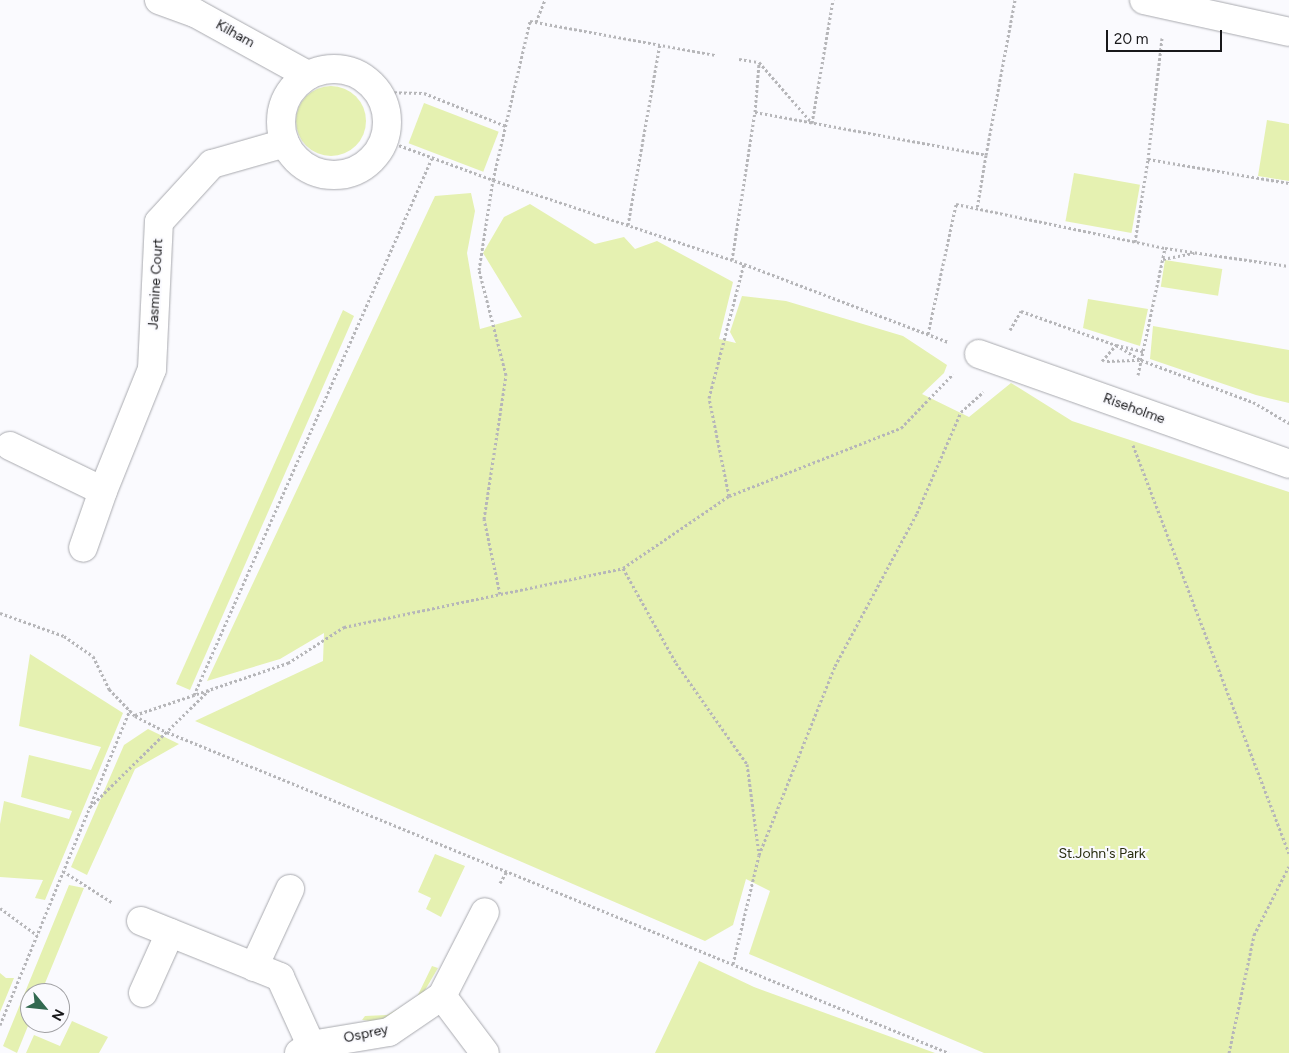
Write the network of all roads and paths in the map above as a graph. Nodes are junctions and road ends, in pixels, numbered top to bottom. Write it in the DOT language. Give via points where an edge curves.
graph roads {
  1 [pos="159,0"];
  2 [pos="545,0"];
  3 [pos="833,0"];
  4 [pos="1015,0"];
  5 [pos="1155,2"];
  6 [pos="536,22"];
  7 [pos="1289,32"];
  8 [pos="660,44"];
  9 [pos="716,55"];
  10 [pos="738,59"];
  11 [pos="759,62"];
  12 [pos="308,75"];
  13 [pos="379,92"];
  14 [pos="755,112"];
  15 [pos="812,123"];
  16 [pos="506,126"];
  17 [pos="384,140"];
  18 [pos="286,144"];
  19 [pos="986,155"];
  20 [pos="432,158"];
  21 [pos="1148,158"];
  22 [pos="493,180"];
  23 [pos="1289,184"];
  24 [pos="977,209"];
  25 [pos="628,226"];
  26 [pos="1135,242"];
  27 [pos="1165,248"];
  28 [pos="1197,253"];
  29 [pos="732,260"];
  30 [pos="1163,260"];
  31 [pos="744,264"];
  32 [pos="1289,266"];
  33 [pos="928,334"];
  34 [pos="1116,344"];
  35 [pos="1143,351"];
  36 [pos="995,359"];
  37 [pos="1141,360"];
  38 [pos="1092,362"];
  39 [pos="1102,362"];
  40 [pos="1124,405"];
  41 [pos="1289,423"];
  42 [pos="10,446"];
  43 [pos="1289,464"];
  44 [pos="103,491"];
  45 [pos="728,496"];
  46 [pos="83,548"];
  47 [pos="623,568"];
  48 [pos="500,594"];
  49 [pos="0,612"];
  50 [pos="210,689"];
  51 [pos="194,695"];
  52 [pos="130,710"];
  53 [pos="134,716"];
  54 [pos="166,732"];
  55 [pos="88,809"];
  56 [pos="1289,853"];
  57 [pos="759,855"];
  58 [pos="1289,866"];
  59 [pos="63,871"];
  60 [pos="290,889"];
  61 [pos="0,908"];
  62 [pos="485,912"];
  63 [pos="141,921"];
  64 [pos="170,933"];
  65 [pos="37,935"];
  66 [pos="733,964"];
  67 [pos="254,967"];
  68 [pos="143,993"];
  69 [pos="442,996"];
  70 [pos="0,1024"];
  71 [pos="305,1049"];
  72 [pos="485,1053"];
  73 [pos="950,1053"];
  74 [pos="1229,1053"];
  1 -- 12 [label="street, Kilham" via="195,13"];
  2 -- 6 [label="path"];
  3 -- 15 [label="path"];
  4 -- 19 [label="path"];
  5 -- 7 [label="street"];
  5 -- 21 [label="path"];
  6 -- 8 [label="path"];
  6 -- 16 [label="path" via="530,20"];
  8 -- 9 [label="path"];
  8 -- 25 [label="path"];
  10 -- 11 [label="path"];
  11 -- 14 [label="path"];
  11 -- 15 [label="path"];
  12 -- 13 [label="street" via="339,68 362,76"];
  12 -- 18 [label="street" via="296,84 284,105 281,128"];
  13 -- 16 [label="path" via="424,93"];
  13 -- 17 [label="street" via="386,107 388,124"];
  14 -- 15 [label="path"];
  14 -- 29 [label="path"];
  15 -- 19 [label="path"];
  16 -- 22 [label="path"];
  17 -- 18 [label="street" via="376,156 362,168 345,174 327,175 296,159"];
  17 -- 20 [label="path"];
  18 -- 44 [label="street, Jasmine Court" via="212,164 159,222 152,369"];
  19 -- 24 [label="path"];
  20 -- 22 [label="path"];
  20 -- 51 [label="path"];
  21 -- 23 [label="path"];
  21 -- 26 [label="path"];
  22 -- 25 [label="path"];
  22 -- 48 [label="path" via="479,270 506,376 484,519"];
  24 -- 26 [label="path"];
  24 -- 33 [label="path" via="956,204"];
  25 -- 29 [label="path"];
  26 -- 27 [label="path"];
  27 -- 28 [label="path"];
  27 -- 30 [label="path"];
  28 -- 30 [label="path"];
  28 -- 32 [label="path"];
  29 -- 31 [label="path"];
  30 -- 35 [label="path"];
  31 -- 33 [label="path"];
  31 -- 45 [label="path" via="708,398"];
  33 -- 36 [label="path"];
  34 -- 35 [label="path"];
  34 -- 36 [label="path" via="1021,310"];
  34 -- 37 [label="path"];
  34 -- 39 [label="path"];
  35 -- 37 [label="path"];
  36 -- 40 [label="street, Riseholme"];
  36 -- 45 [label="path" via="949,377 901,428"];
  36 -- 57 [label="path" via="961,412 917,513 835,666"];
  37 -- 39 [label="path"];
  37 -- 40 [label="path"];
  37 -- 41 [label="path" via="1253,402"];
  38 -- 39 [label="path"];
  40 -- 43 [label="street, Riseholme"];
  40 -- 56 [label="path"];
  42 -- 44 [label="street"];
  44 -- 46 [label="street, Jasmine Court"];
  45 -- 47 [label="path"];
  47 -- 48 [label="path"];
  47 -- 57 [label="path" via="676,662 747,764"];
  48 -- 50 [label="path" via="344,627 288,663"];
  49 -- 52 [label="path" via="64,636 93,656 109,688"];
  50 -- 51 [label="path"];
  50 -- 54 [label="path"];
  51 -- 53 [label="path"];
  52 -- 53 [label="path"];
  52 -- 55 [label="path"];
  53 -- 54 [label="path"];
  54 -- 55 [label="path"];
  54 -- 66 [label="path"];
  55 -- 59 [label="path"];
  57 -- 66 [label="path"];
  58 -- 74 [label="path" via="1254,935"];
  59 -- 63 [label="path"];
  59 -- 65 [label="path"];
  60 -- 67 [label="street"];
  61 -- 65 [label="path"];
  62 -- 69 [label="street, Osprey"];
  63 -- 64 [label="street, Osprey"];
  64 -- 67 [label="street, Osprey"];
  64 -- 68 [label="street"];
  65 -- 70 [label="path"];
  66 -- 73 [label="path"];
  67 -- 71 [label="street, Osprey" via="280,977"];
  69 -- 71 [label="street, Osprey" via="390,1032"];
  69 -- 72 [label="street"];
}
